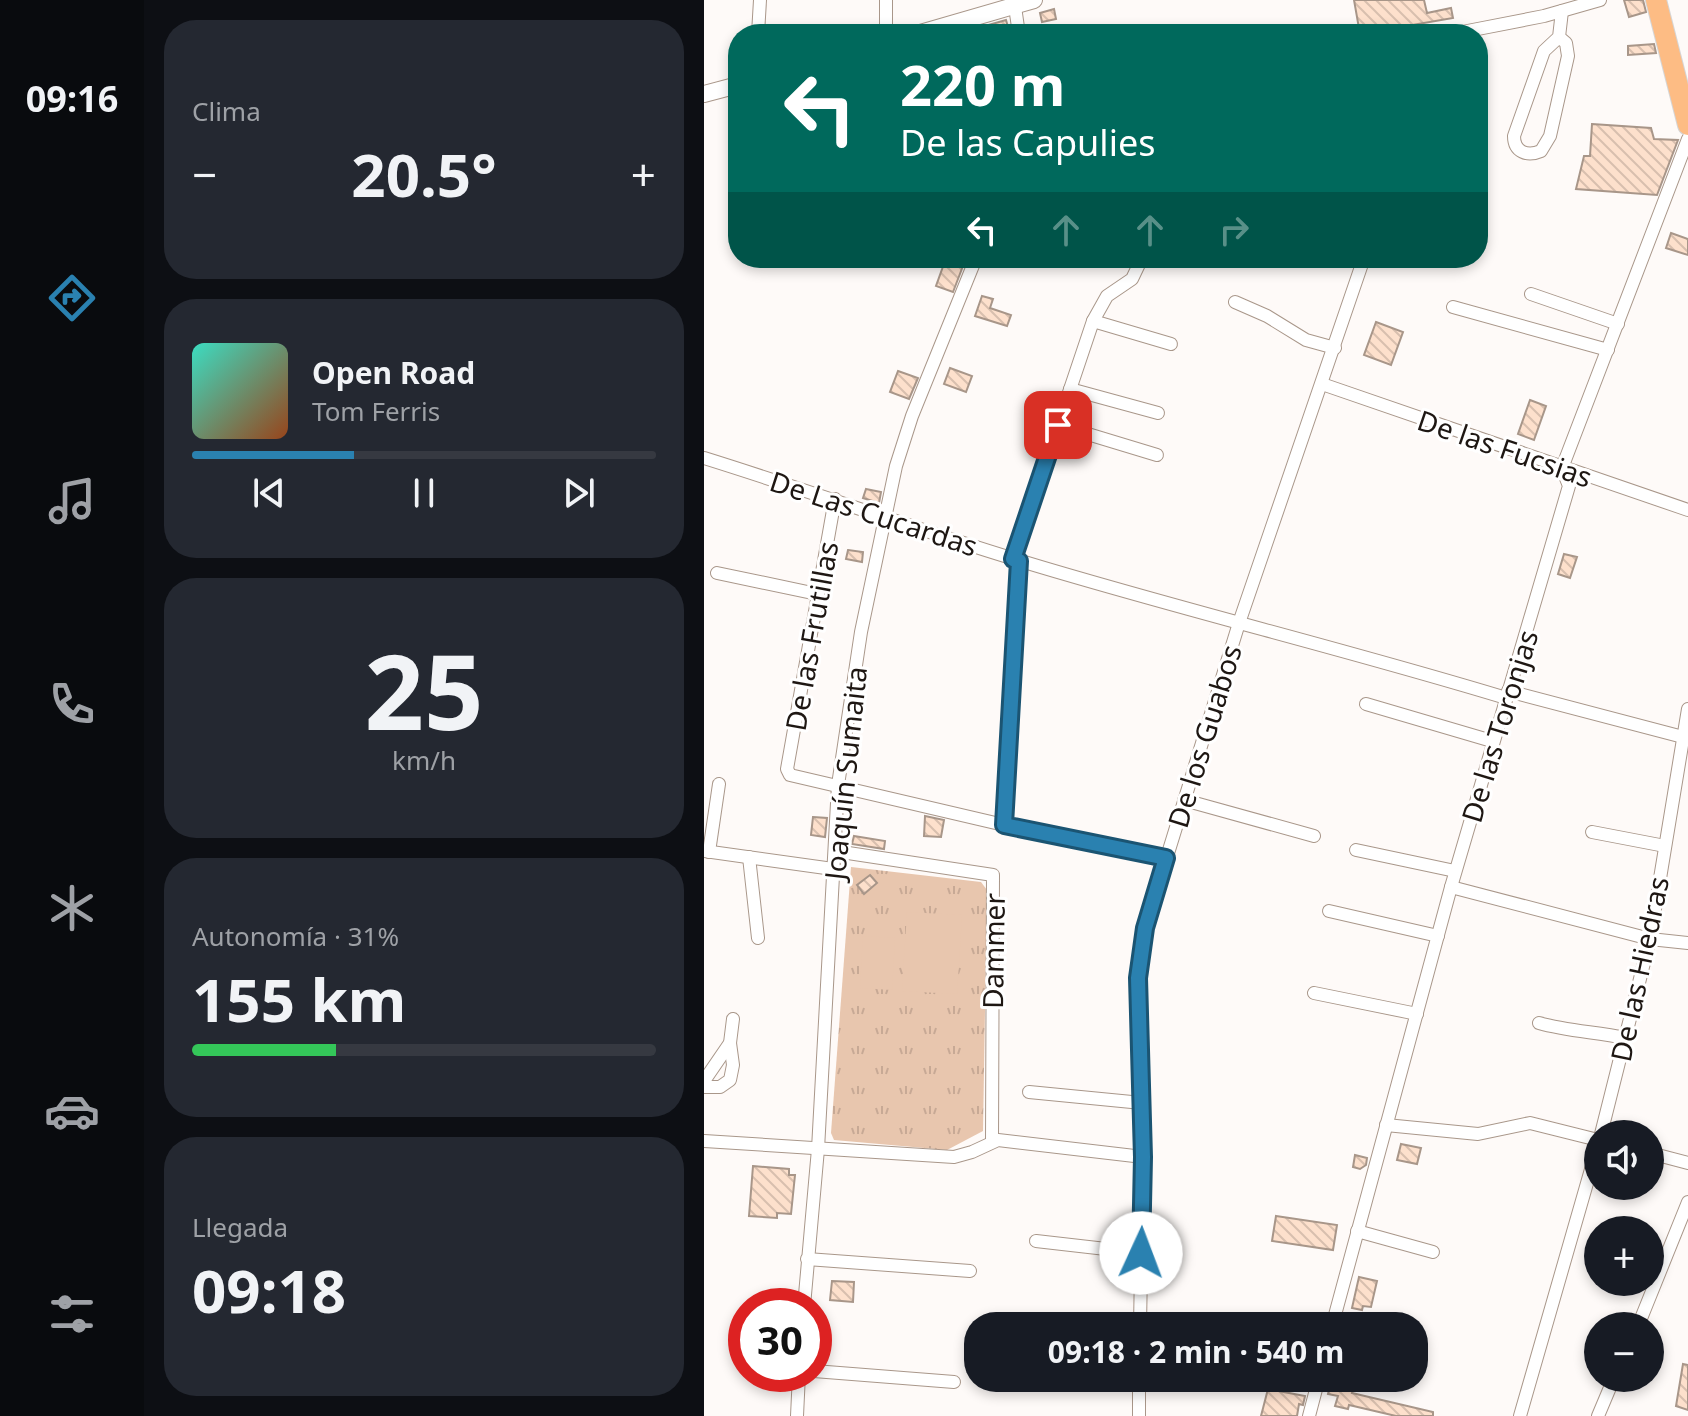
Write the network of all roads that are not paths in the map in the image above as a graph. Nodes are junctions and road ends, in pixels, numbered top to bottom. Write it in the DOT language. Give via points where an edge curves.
graph roads {
  1 [pos="760,0"];
  2 [pos="886,0"];
  3 [pos="1034,0"];
  4 [pos="1600,0"];
  5 [pos="1656,0"];
  6 [pos="1014,3"];
  7 [pos="1562,11"];
  8 [pos="759,24"];
  9 [pos="886,24"];
  10 [pos="948,24"];
  11 [pos="1017,24"];
  12 [pos="1488,26"];
  13 [pos="1559,37"];
  14 [pos="1678,37"];
  15 [pos="728,88"];
  16 [pos="704,94"];
  17 [pos="1688,125"];
  18 [pos="1688,139"];
  19 [pos="972,268"];
  20 [pos="1137,268"];
  21 [pos="1361,268"];
  22 [pos="1531,294"];
  23 [pos="1235,302"];
  24 [pos="1453,307"];
  25 [pos="1093,321"];
  26 [pos="1618,324"];
  27 [pos="1171,344"];
  28 [pos="1335,348"];
  29 [pos="1608,350"];
  30 [pos="1322,384"];
  31 [pos="1070,389"];
  32 [pos="1158,413"];
  33 [pos="1058,425"];
  34 [pos="1157,455"];
  35 [pos="704,458"];
  36 [pos="1562,468"];
  37 [pos="835,499"];
  38 [pos="1688,510"];
  39 [pos="884,515"];
  40 [pos="1016,560"];
  41 [pos="717,573"];
  42 [pos="817,594"];
  43 [pos="1239,623"];
  44 [pos="1507,694"];
  45 [pos="1366,704"];
  46 [pos="1688,709"];
  47 [pos="1683,737"];
  48 [pos="1492,741"];
  49 [pos="719,784"];
  50 [pos="838,785"];
  51 [pos="1184,800"];
  52 [pos="1004,825"];
  53 [pos="1592,832"];
  54 [pos="1314,836"];
  55 [pos="1665,846"];
  56 [pos="1356,850"];
  57 [pos="835,851"];
  58 [pos="706,852"];
  59 [pos="749,857"];
  60 [pos="1166,858"];
  61 [pos="833,869"];
  62 [pos="1455,871"];
  63 [pos="1451,887"];
  64 [pos="1329,911"];
  65 [pos="1438,936"];
  66 [pos="758,938"];
  67 [pos="1650,939"];
  68 [pos="1688,943"];
  69 [pos="1314,993"];
  70 [pos="1417,1014"];
  71 [pos="733,1019"];
  72 [pos="1539,1023"];
  73 [pos="1625,1038"];
  74 [pos="730,1043"];
  75 [pos="704,1084"];
  76 [pos="1029,1092"];
  77 [pos="1142,1103"];
  78 [pos="1604,1120"];
  79 [pos="1386,1125"];
  80 [pos="1584,1138"];
  81 [pos="704,1141"];
  82 [pos="992,1141"];
  83 [pos="818,1149"];
  84 [pos="1143,1157"];
  85 [pos="1664,1157"];
  86 [pos="1688,1163"];
  87 [pos="1584,1191"];
  88 [pos="1688,1202"];
  89 [pos="1357,1231"];
  90 [pos="1036,1241"];
  91 [pos="1433,1252"];
  92 [pos="1141,1253"];
  93 [pos="807,1259"];
  94 [pos="970,1271"];
  95 [pos="805,1288"];
  96 [pos="1140,1312"];
  97 [pos="1336,1312"];
  98 [pos="1644,1312"];
  99 [pos="832,1372"];
  100 [pos="954,1382"];
  101 [pos="798,1392"];
  102 [pos="1139,1392"];
  103 [pos="1315,1392"];
  104 [pos="1608,1392"];
  105 [pos="797,1416"];
  106 [pos="1139,1416"];
  107 [pos="1309,1416"];
  108 [pos="1520,1416"];
  109 [pos="1598,1416"];
  1 -- 8 [label="street"];
  2 -- 9 [label="street"];
  3 -- 6 [label="street"];
  4 -- 7 [label="street"];
  5 -- 14 [label="main road"];
  6 -- 10 [label="street"];
  6 -- 11 [label="street"];
  7 -- 12 [label="street"];
  7 -- 13 [label="street"];
  13 -- 13 [label="street" via="1544,51 1514,136 1522,152 1541,151 1550,136 1568,56"];
  14 -- 17 [label="main road"];
  15 -- 16 [label="street"];
  18 -- 26 [label="street, De las Toronjas"];
  19 -- 39 [label="street, Joaquín Sumaita" via="912,416"];
  20 -- 25 [label="street" via="1132,279 1107,296"];
  21 -- 28 [label="street, De los Guabos"];
  22 -- 26 [label="street"];
  23 -- 28 [label="street" via="1306,340"];
  24 -- 29 [label="street"];
  25 -- 27 [label="street"];
  25 -- 31 [label="street"];
  26 -- 29 [label="street, De las Toronjas"];
  28 -- 30 [label="street, De los Guabos"];
  29 -- 36 [label="street, De las Toronjas"];
  30 -- 36 [label="street, De las Fucsias"];
  30 -- 43 [label="street, De los Guabos"];
  31 -- 32 [label="street"];
  31 -- 33 [label="street"];
  33 -- 34 [label="street"];
  33 -- 40 [label="street"];
  35 -- 37 [label="street, De Las Cucardas"];
  36 -- 38 [label="street, De las Fucsias"];
  36 -- 44 [label="street, De las Toronjas" via="1569,486"];
  37 -- 39 [label="street, De Las Cucardas"];
  37 -- 42 [label="street, De las Frutillas"];
  39 -- 40 [label="street, De Las Cucardas"];
  39 -- 50 [label="street, Joaquín Sumaita"];
  40 -- 43 [label="street, De Las Cucardas"];
  40 -- 52 [label="street"];
  41 -- 42 [label="street"];
  42 -- 50 [label="street, De las Frutillas" via="787,772"];
  43 -- 44 [label="street, De Las Cucardas"];
  43 -- 51 [label="street, De los Guabos"];
  44 -- 47 [label="street, De Las Cucardas"];
  44 -- 48 [label="street, De las Toronjas"];
  45 -- 48 [label="street"];
  46 -- 47 [label="street, De las Hiedras"];
  47 -- 55 [label="street, De las Hiedras"];
  48 -- 62 [label="street, De las Toronjas"];
  49 -- 58 [label="street"];
  50 -- 52 [label="street"];
  50 -- 57 [label="street, Joaquín Sumaita"];
  51 -- 54 [label="street"];
  51 -- 60 [label="street, De los Guabos"];
  52 -- 60 [label="street"];
  53 -- 55 [label="street"];
  55 -- 67 [label="street, De las Hiedras"];
  56 -- 62 [label="street"];
  57 -- 61 [label="street, Joaquín Sumaita"];
  57 -- 82 [label="street, Dammer" via="992,873"];
  58 -- 59 [label="street"];
  59 -- 61 [label="street"];
  59 -- 66 [label="street"];
  60 -- 77 [label="street, De los Guabos" via="1145,928 1138,978"];
  61 -- 83 [label="street, Joaquín Sumaita"];
  62 -- 63 [label="street, De las Toronjas"];
  63 -- 65 [label="street, De las Toronjas"];
  63 -- 67 [label="street"];
  64 -- 65 [label="street"];
  65 -- 70 [label="street, De las Toronjas"];
  67 -- 68 [label="street"];
  67 -- 73 [label="street, De las Hiedras"];
  69 -- 70 [label="street"];
  70 -- 79 [label="street, De las Toronjas"];
  71 -- 74 [label="street"];
  72 -- 73 [label="street"];
  73 -- 78 [label="street, De las Hiedras"];
  74 -- 75 [label="street"];
  74 -- 75 [label="street" via="730,1080 725,1086"];
  76 -- 77 [label="street"];
  77 -- 84 [label="street, De los Guabos"];
  79 -- 80 [label="street" via="1478,1134 1530,1123"];
  79 -- 89 [label="street, De las Toronjas"];
  81 -- 83 [label="street"];
  82 -- 83 [label="street" via="954,1157"];
  82 -- 84 [label="street"];
  83 -- 93 [label="street, Joaquín Sumaita"];
  84 -- 92 [label="street, De los Guabos"];
  85 -- 86 [label="street"];
  87 -- 108 [label="street"];
  88 -- 98 [label="street"];
  89 -- 91 [label="street"];
  89 -- 97 [label="street, De las Toronjas"];
  90 -- 92 [label="street"];
  92 -- 96 [label="street, De los Guabos"];
  93 -- 94 [label="street"];
  93 -- 95 [label="street, Joaquín Sumaita"];
  99 -- 100 [label="street"];
  101 -- 105 [label="street"];
  102 -- 106 [label="street"];
  103 -- 107 [label="street"];
  104 -- 109 [label="street"];
}
